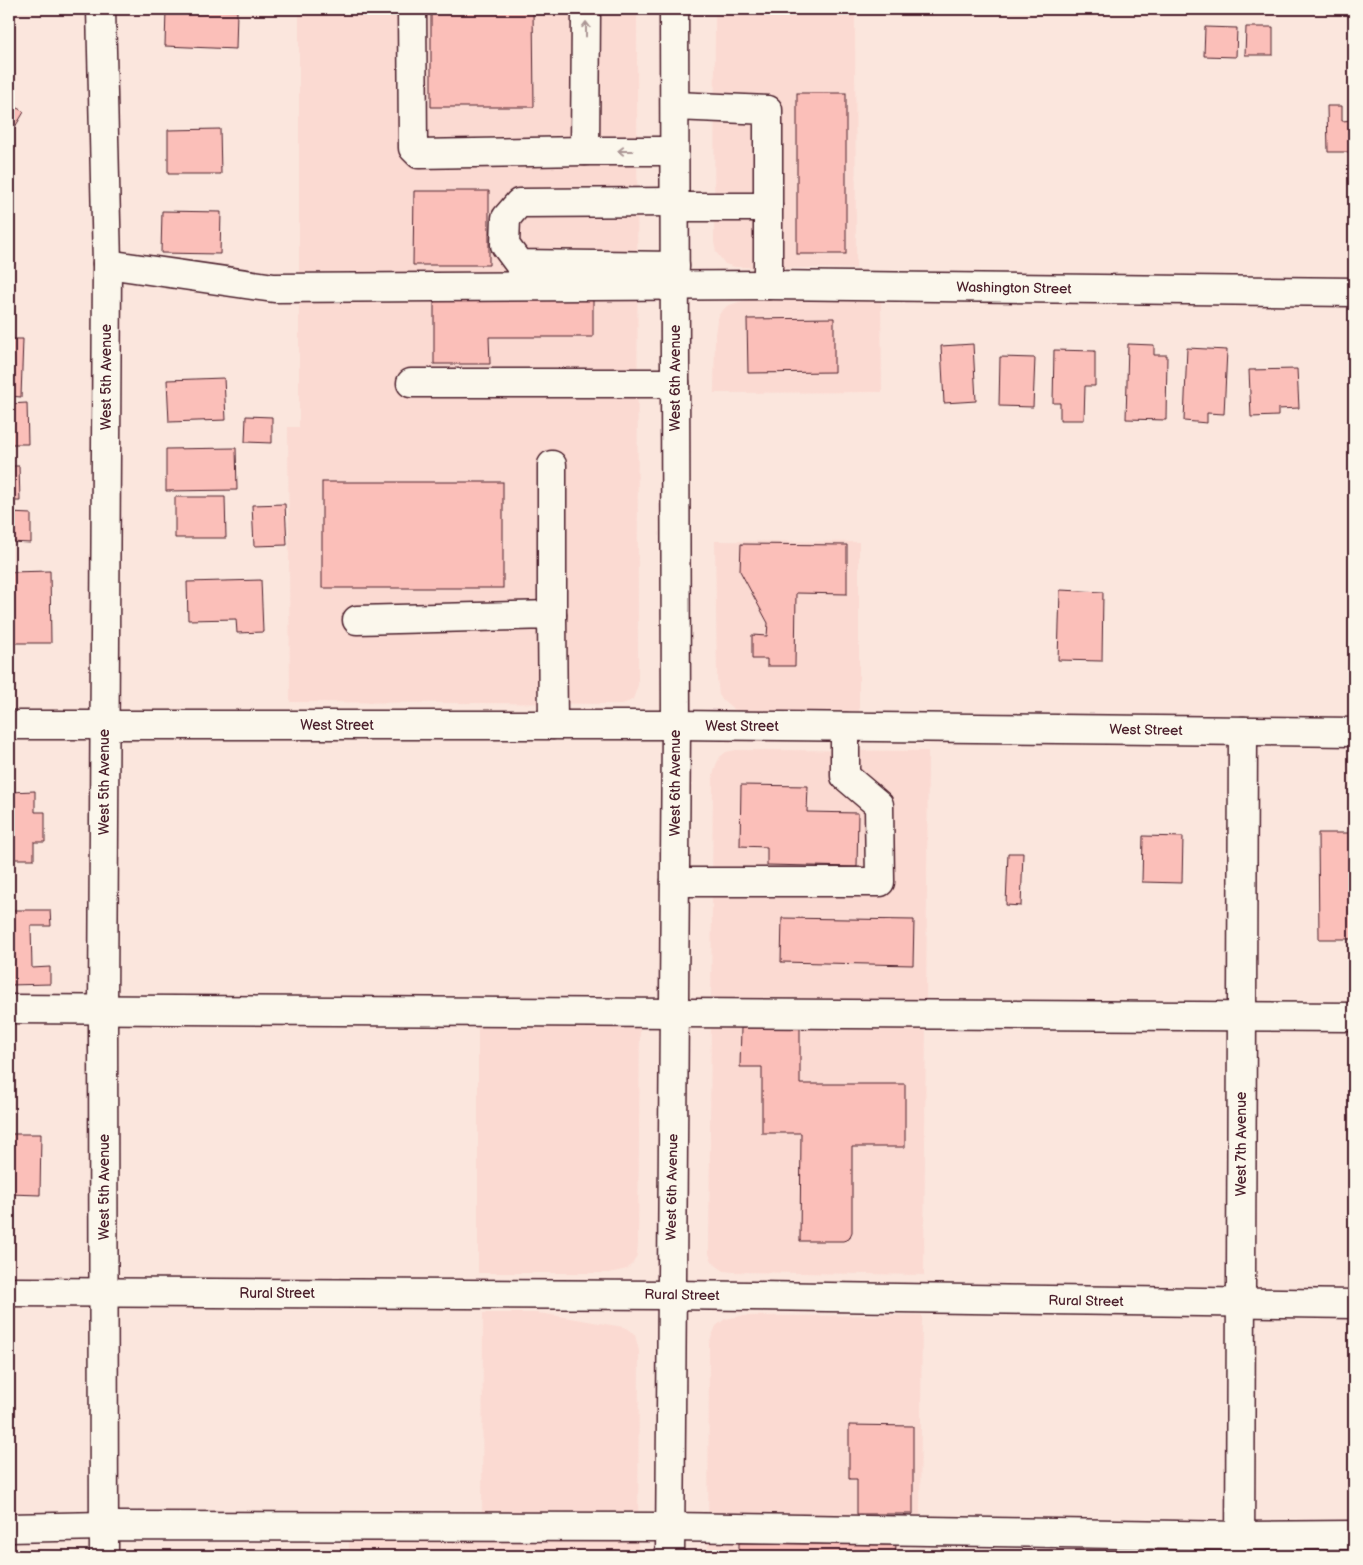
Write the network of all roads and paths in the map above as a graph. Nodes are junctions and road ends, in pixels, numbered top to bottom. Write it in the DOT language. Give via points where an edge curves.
graph roads {
  1 [pos="101,9"];
  2 [pos="412,9"];
  3 [pos="586,9"];
  4 [pos="674,9"];
  5 [pos="675,106"];
  6 [pos="585,151"];
  7 [pos="674,151"];
  8 [pos="674,204"];
  9 [pos="768,207"];
  10 [pos="107,264"];
  11 [pos="675,276"];
  12 [pos="768,285"];
  13 [pos="1354,292"];
  14 [pos="411,383"];
  15 [pos="675,383"];
  16 [pos="552,466"];
  17 [pos="552,614"];
  18 [pos="357,620"];
  19 [pos="9,725"];
  20 [pos="553,725"];
  21 [pos="676,725"];
  22 [pos="104,726"];
  23 [pos="845,727"];
  24 [pos="1243,732"];
  25 [pos="1354,732"];
  26 [pos="675,882"];
  27 [pos="9,1009"];
  28 [pos="102,1010"];
  29 [pos="674,1014"];
  30 [pos="1242,1017"];
  31 [pos="1354,1017"];
  32 [pos="9,1292"];
  33 [pos="104,1293"];
  34 [pos="671,1295"];
  35 [pos="1240,1303"];
  36 [pos="1354,1304"];
  37 [pos="104,1526"];
  38 [pos="670,1527"];
  39 [pos="9,1528"];
  40 [pos="1354,1535"];
  41 [pos="1240,1546"];
  42 [pos="104,1556"];
  43 [pos="670,1556"];
  1 -- 10 [label="street, West 5th Avenue"];
  2 -- 6 [label="street" via="413,148 419,154"];
  6 -- 3 [label="street, one-way"];
  4 -- 5 [label="street, West 6th Avenue"];
  5 -- 7 [label="street, West 6th Avenue"];
  5 -- 9 [label="street" via="768,110"];
  7 -- 6 [label="street, one-way"];
  7 -- 8 [label="street, West 6th Avenue"];
  8 -- 9 [label="street"];
  8 -- 11 [label="street, West 6th Avenue"];
  8 -- 11 [label="street" via="519,203 506,218 505,245 519,264"];
  9 -- 12 [label="street"];
  10 -- 11 [label="street" via="274,288"];
  10 -- 22 [label="street, West 5th Avenue"];
  11 -- 12 [label="street, Washington Street"];
  11 -- 15 [label="street, West 6th Avenue"];
  12 -- 13 [label="street, Washington Street"];
  14 -- 15 [label="street"];
  15 -- 21 [label="street, West 6th Avenue"];
  16 -- 17 [label="street"];
  17 -- 18 [label="street"];
  17 -- 20 [label="street"];
  19 -- 22 [label="street, West Street"];
  20 -- 21 [label="street, West Street"];
  20 -- 22 [label="street, West Street"];
  21 -- 23 [label="street, West Street"];
  21 -- 26 [label="street, West 6th Avenue"];
  22 -- 28 [label="street, West 5th Avenue"];
  23 -- 24 [label="street, West Street"];
  23 -- 26 [label="street" via="845,776 879,806 880,882"];
  24 -- 25 [label="street, West Street"];
  24 -- 30 [label="street, West 7th Avenue"];
  26 -- 29 [label="street, West 6th Avenue"];
  27 -- 28 [label="street"];
  28 -- 29 [label="street"];
  28 -- 33 [label="street, West 5th Avenue"];
  29 -- 30 [label="street"];
  29 -- 34 [label="street, West 6th Avenue"];
  30 -- 31 [label="street"];
  30 -- 35 [label="street, West 7th Avenue"];
  32 -- 33 [label="street, Rural Street"];
  33 -- 34 [label="street, Rural Street"];
  33 -- 37 [label="street, West 5th Avenue"];
  34 -- 35 [label="street, Rural Street"];
  34 -- 38 [label="street, West 6th Avenue"];
  35 -- 36 [label="street, Rural Street"];
  35 -- 41 [label="street, West 7th Avenue"];
  37 -- 38 [label="street"];
  37 -- 39 [label="street"];
  37 -- 42 [label="street, West 5th Avenue"];
  38 -- 41 [label="street"];
  38 -- 43 [label="street, West 6th Avenue"];
  40 -- 41 [label="street"];
}
